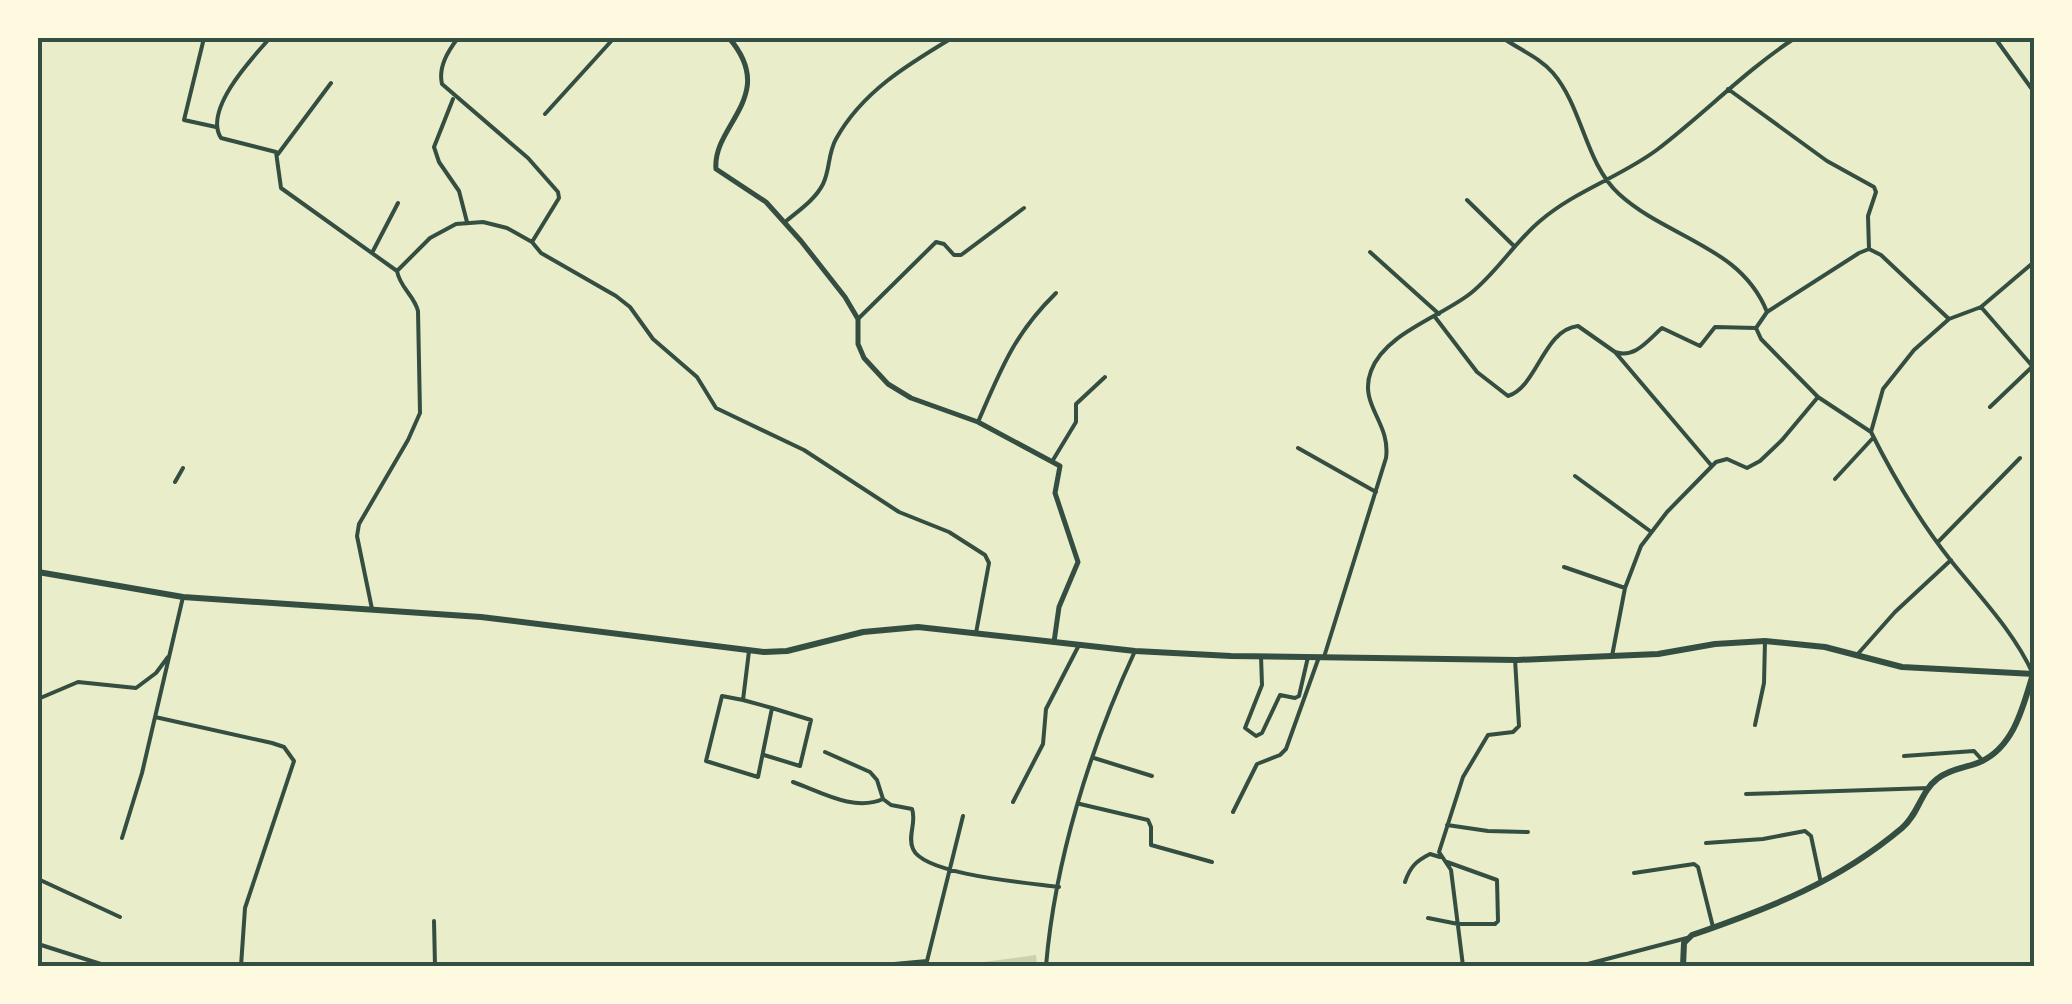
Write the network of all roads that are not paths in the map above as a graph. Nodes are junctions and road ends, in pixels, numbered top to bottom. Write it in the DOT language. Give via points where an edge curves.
graph roads {
  1 [pos="204,38"];
  2 [pos="270,38"];
  3 [pos="458,38"];
  4 [pos="614,38"];
  5 [pos="729,38"];
  6 [pos="952,38"];
  7 [pos="1503,38"];
  8 [pos="1795,38"];
  9 [pos="1996,38"];
  10 [pos="331,83"];
  11 [pos="1727,88"];
  12 [pos="2034,92"];
  13 [pos="454,97"];
  14 [pos="546,114"];
  15 [pos="216,127"];
  16 [pos="278,154"];
  17 [pos="1605,178"];
  18 [pos="1467,200"];
  19 [pos="398,203"];
  20 [pos="1024,208"];
  21 [pos="467,222"];
  22 [pos="785,222"];
  23 [pos="532,242"];
  24 [pos="1514,246"];
  25 [pos="1869,249"];
  26 [pos="373,251"];
  27 [pos="1370,252"];
  28 [pos="2034,262"];
  29 [pos="397,270"];
  30 [pos="1056,293"];
  31 [pos="1981,307"];
  32 [pos="1767,312"];
  33 [pos="1437,316"];
  34 [pos="1949,318"];
  35 [pos="858,319"];
  36 [pos="1756,328"];
  37 [pos="1615,352"];
  38 [pos="2034,367"];
  39 [pos="1105,376"];
  40 [pos="1818,397"];
  41 [pos="1990,407"];
  42 [pos="978,422"];
  43 [pos="1872,434"];
  44 [pos="1298,448"];
  45 [pos="2020,458"];
  46 [pos="1053,460"];
  47 [pos="1711,465"];
  48 [pos="183,468"];
  49 [pos="1575,476"];
  50 [pos="1834,480"];
  51 [pos="175,482"];
  52 [pos="1376,492"];
  53 [pos="1650,532"];
  54 [pos="1938,542"];
  55 [pos="1951,560"];
  56 [pos="1564,567"];
  57 [pos="38,572"];
  58 [pos="1625,588"];
  59 [pos="184,597"];
  60 [pos="372,609"];
  61 [pos="976,633"];
  62 [pos="1766,640"];
  63 [pos="1054,642"];
  64 [pos="1079,645"];
  65 [pos="749,651"];
  66 [pos="1135,651"];
  67 [pos="171,653"];
  68 [pos="1261,656"];
  69 [pos="1612,656"];
  70 [pos="1856,656"];
  71 [pos="1308,657"];
  72 [pos="1322,657"];
  73 [pos="1514,660"];
  74 [pos="2034,674"];
  75 [pos="38,699"];
  76 [pos="743,700"];
  77 [pos="772,708"];
  78 [pos="155,718"];
  79 [pos="1756,724"];
  80 [pos="825,752"];
  81 [pos="764,755"];
  82 [pos="1904,756"];
  83 [pos="1094,758"];
  84 [pos="1983,761"];
  85 [pos="1152,776"];
  86 [pos="793,782"];
  87 [pos="1929,788"];
  88 [pos="1746,794"];
  89 [pos="884,798"];
  90 [pos="1014,802"];
  91 [pos="1080,804"];
  92 [pos="1233,812"];
  93 [pos="963,816"];
  94 [pos="1447,825"];
  95 [pos="1528,832"];
  96 [pos="122,838"];
  97 [pos="1706,842"];
  98 [pos="1441,858"];
  99 [pos="1212,862"];
  100 [pos="950,871"];
  101 [pos="1634,873"];
  102 [pos="38,879"];
  103 [pos="1404,882"];
  104 [pos="1821,883"];
  105 [pos="1058,886"];
  106 [pos="120,917"];
  107 [pos="1428,918"];
  108 [pos="434,921"];
  109 [pos="1458,924"];
  110 [pos="1714,927"];
  111 [pos="1687,938"];
  112 [pos="38,944"];
  113 [pos="107,966"];
  114 [pos="241,966"];
  115 [pos="435,966"];
  116 [pos="872,966"];
  117 [pos="1046,966"];
  118 [pos="1463,966"];
  119 [pos="1580,966"];
  120 [pos="1683,966"];
  1 -- 15 [label="street" via="184,120"];
  2 -- 15 [label="street" via="239,72"];
  3 -- 13 [label="street" via="440,74"];
  4 -- 14 [label="street"];
  5 -- 22 [label="street" via="748,90 716,169"];
  6 -- 22 [label="street" via="879,86 834,142 818,192"];
  7 -- 17 [label="street" via="1555,75"];
  8 -- 11 [label="street"];
  9 -- 12 [label="street"];
  10 -- 16 [label="street"];
  11 -- 17 [label="street" via="1659,148"];
  11 -- 25 [label="street" via="1874,187"];
  13 -- 21 [label="street" via="434,147 459,191"];
  13 -- 23 [label="street" via="558,192"];
  15 -- 16 [label="street" via="228,141"];
  16 -- 26 [label="street" via="281,188"];
  17 -- 24 [label="street"];
  17 -- 32 [label="street" via="1626,200 1724,258 1754,284"];
  18 -- 24 [label="street"];
  19 -- 26 [label="street"];
  20 -- 35 [label="street" via="961,254 936,242"];
  21 -- 23 [label="street" via="498,224"];
  21 -- 29 [label="street" via="430,238"];
  22 -- 35 [label="street"];
  23 -- 61 [label="street" via="630,307 653,340 697,376 716,408 787,441 880,501 985,555 989,564"];
  24 -- 33 [label="street" via="1474,291"];
  25 -- 32 [label="street"];
  25 -- 34 [label="street"];
  26 -- 29 [label="street"];
  27 -- 33 [label="street"];
  28 -- 31 [label="street"];
  29 -- 60 [label="street" via="418,311 420,414 359,524"];
  30 -- 42 [label="street" via="1016,339"];
  31 -- 34 [label="street"];
  31 -- 38 [label="street"];
  32 -- 36 [label="street"];
  33 -- 37 [label="street" via="1477,372 1508,396 1573,325"];
  33 -- 52 [label="street" via="1394,340 1370,373 1373,412 1388,444"];
  34 -- 43 [label="street" via="1890,377"];
  35 -- 42 [label="street" via="864,358 888,384"];
  36 -- 37 [label="street" via="1716,328 1700,346 1662,328 1635,352"];
  36 -- 40 [label="street"];
  37 -- 47 [label="street"];
  38 -- 41 [label="street"];
  39 -- 46 [label="street" via="1074,406 1076,422"];
  40 -- 43 [label="street"];
  40 -- 47 [label="street" via="1752,467 1726,460"];
  42 -- 46 [label="street"];
  43 -- 50 [label="street"];
  43 -- 54 [label="street"];
  44 -- 52 [label="street"];
  45 -- 54 [label="street"];
  46 -- 63 [label="street" via="1062,470 1055,493 1078,562 1059,607"];
  47 -- 53 [label="street"];
  48 -- 51 [label="street"];
  49 -- 53 [label="street"];
  52 -- 72 [label="street"];
  53 -- 58 [label="street"];
  54 -- 55 [label="street"];
  55 -- 70 [label="street"];
  55 -- 74 [label="street"];
  56 -- 58 [label="street"];
  57 -- 59 [label="main road"];
  58 -- 69 [label="street"];
  59 -- 60 [label="main road"];
  59 -- 67 [label="street"];
  60 -- 65 [label="main road" via="481,616"];
  61 -- 63 [label="main road"];
  61 -- 65 [label="main road" via="893,628 788,651"];
  62 -- 69 [label="main road"];
  62 -- 70 [label="main road"];
  62 -- 79 [label="street"];
  63 -- 64 [label="main road"];
  64 -- 66 [label="main road"];
  64 -- 90 [label="street" via="1046,708 1042,744"];
  65 -- 76 [label="street"];
  66 -- 68 [label="main road"];
  66 -- 83 [label="street"];
  67 -- 75 [label="street" via="136,688 78,682"];
  67 -- 78 [label="street"];
  68 -- 71 [label="main road"];
  68 -- 71 [label="street" via="1262,685 1245,728 1256,736 1280,695 1299,696"];
  69 -- 73 [label="main road"];
  70 -- 74 [label="main road" via="1902,668"];
  71 -- 72 [label="main road"];
  72 -- 73 [label="main road"];
  72 -- 92 [label="street" via="1286,749 1257,764"];
  73 -- 94 [label="street" via="1519,726 1484,739"];
  74 -- 84 [label="main road" via="2004,746"];
  76 -- 77 [label="street"];
  76 -- 81 [label="street" via="722,696 706,761 758,777"];
  77 -- 81 [label="street"];
  77 -- 81 [label="street" via="812,722 800,766"];
  78 -- 96 [label="street"];
  78 -- 114 [label="street" via="272,743 294,761 245,908"];
  80 -- 89 [label="street" via="870,772"];
  82 -- 84 [label="street" via="1974,751"];
  83 -- 85 [label="street"];
  83 -- 91 [label="street"];
  84 -- 87 [label="main road" via="1943,775"];
  86 -- 89 [label="street" via="851,803"];
  87 -- 88 [label="street"];
  87 -- 104 [label="main road" via="1908,823"];
  89 -- 100 [label="street" via="916,816 915,854"];
  91 -- 99 [label="street" via="1148,820 1152,845"];
  91 -- 105 [label="street"];
  93 -- 100 [label="street"];
  94 -- 95 [label="street"];
  94 -- 98 [label="street"];
  97 -- 104 [label="street" via="1804,832 1811,836"];
  98 -- 103 [label="street" via="1418,860"];
  98 -- 109 [label="street" via="1451,870"];
  98 -- 109 [label="street" via="1499,885 1498,921"];
  100 -- 105 [label="street"];
  100 -- 116 [label="street" via="927,961"];
  101 -- 110 [label="street" via="1694,864"];
  102 -- 106 [label="street"];
  104 -- 110 [label="main road"];
  105 -- 117 [label="street"];
  107 -- 109 [label="street"];
  108 -- 115 [label="street"];
  109 -- 118 [label="street"];
  110 -- 111 [label="main road"];
  111 -- 119 [label="street"];
  111 -- 120 [label="main road"];
  112 -- 113 [label="street"];
}
